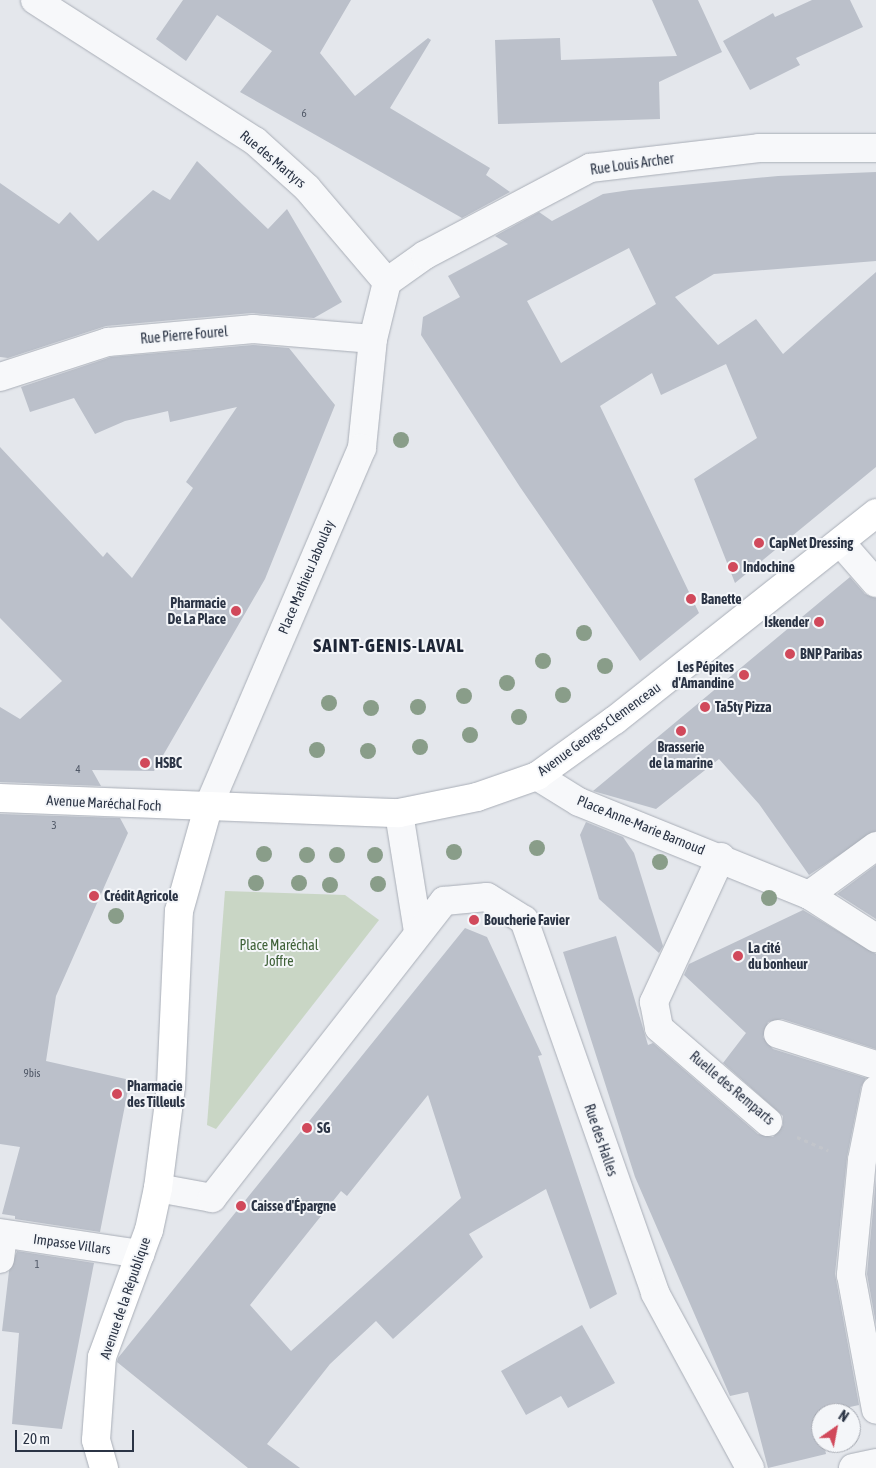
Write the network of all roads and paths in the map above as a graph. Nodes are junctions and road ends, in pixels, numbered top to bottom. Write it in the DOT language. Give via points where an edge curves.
graph roads {
  1 [pos="34,0"];
  2 [pos="876,148"];
  3 [pos="387,282"];
  4 [pos="373,339"];
  5 [pos="0,377"];
  6 [pos="876,514"];
  7 [pos="841,543"];
  8 [pos="876,583"];
  9 [pos="537,776"];
  10 [pos="0,798"];
  11 [pos="208,808"];
  12 [pos="399,813"];
  13 [pos="876,846"];
  14 [pos="721,856"];
  15 [pos="809,895"];
  16 [pos="418,932"];
  17 [pos="876,938"];
  18 [pos="654,1002"];
  19 [pos="778,1034"];
  20 [pos="876,1065"];
  21 [pos="876,1090"];
  22 [pos="768,1122"];
  23 [pos="862,1160"];
  24 [pos="158,1188"];
  25 [pos="1,1242"];
  26 [pos="140,1254"];
  27 [pos="876,1410"];
  28 [pos="876,1463"];
  29 [pos="104,1468"];
  30 [pos="750,1468"];
  31 [pos="853,1468"];
  1 -- 3 [label="street, Rue des Martyrs" via="256,141 307,188"];
  2 -- 3 [label="street, Rue Louis Archer" via="759,148 590,168 426,255"];
  3 -- 4 [label="street"];
  4 -- 5 [label="street, Rue Pierre Fourel" via="253,328 108,342"];
  4 -- 11 [label="street, Place Mathieu Jaboulay" via="362,448"];
  6 -- 7 [label="main road, Avenue Georges Clemenceau"];
  7 -- 8 [label="street"];
  7 -- 9 [label="main road, Avenue Georges Clemenceau" via="615,720"];
  9 -- 12 [label="main road, Avenue Georges Clemenceau" via="477,797"];
  9 -- 14 [label="street, Place Anne-Marie Barnoud" via="579,802"];
  10 -- 11 [label="main road, Avenue Maréchal Foch"];
  11 -- 12 [label="main road, Avenue Georges Clemenceau"];
  11 -- 24 [label="main road" via="179,911 171,1086"];
  12 -- 16 [label="street"];
  13 -- 15 [label="street"];
  14 -- 15 [label="street, Place Anne-Marie Barnoud"];
  14 -- 18 [label="street, Place Anne-Marie Barnoud"];
  15 -- 17 [label="street, Place Anne-Marie Barnoud"];
  16 -- 24 [label="street" via="212,1198"];
  16 -- 30 [label="street, Rue des Halles" via="444,901 487,897 524,920 655,1293"];
  18 -- 22 [label="street, Ruelle des Remparts" via="659,1028"];
  19 -- 20 [label="street"];
  21 -- 23 [label="street"];
  22 -- 23 [label="path, Ruelle des Remparts" via="814,1146"];
  23 -- 27 [label="street" via="851,1275"];
  24 -- 26 [label="main road, Avenue de la République"];
  25 -- 26 [label="street, Impasse Villars"];
  26 -- 29 [label="main road, Avenue de la République" via="102,1357 96,1440"];
  28 -- 31 [label="street"];
}
